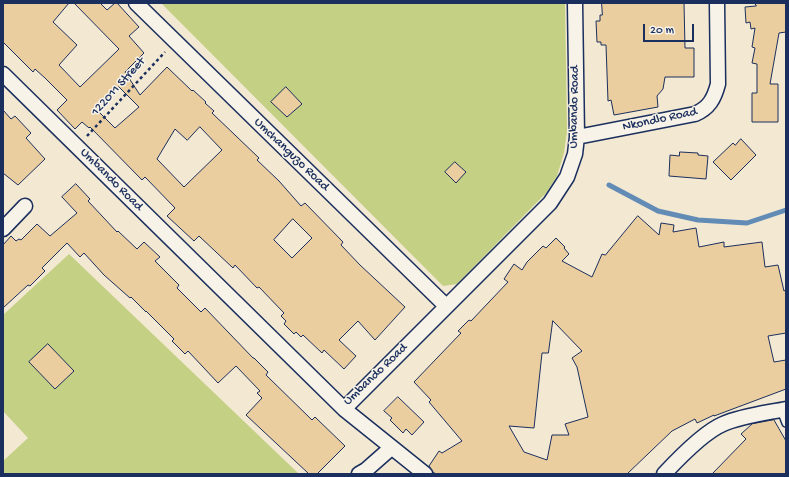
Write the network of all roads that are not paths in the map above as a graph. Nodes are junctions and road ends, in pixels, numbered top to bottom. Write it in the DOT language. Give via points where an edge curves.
graph roads {
  1 [pos="136,3"];
  2 [pos="575,3"];
  3 [pos="717,3"];
  4 [pos="3,74"];
  5 [pos="577,137"];
  6 [pos="26,206"];
  7 [pos="3,229"];
  8 [pos="446,306"];
  9 [pos="344,409"];
  10 [pos="784,414"];
  11 [pos="391,448"];
  12 [pos="359,474"];
  13 [pos="425,474"];
  14 [pos="664,474"];
  1 -- 8 [label="street, Umchanguzo Road"];
  2 -- 5 [label="street, Umbando Road"];
  3 -- 5 [label="street, Nkondlo Road" via="718,71 716,90 710,104 695,114"];
  4 -- 9 [label="street, Umbando Road"];
  5 -- 8 [label="street, Umbando Road" via="567,177 550,203"];
  6 -- 7 [label="street"];
  8 -- 9 [label="street, Umbando Road"];
  9 -- 11 [label="street"];
  10 -- 14 [label="street" via="756,415 722,424 679,457"];
  11 -- 12 [label="street"];
  11 -- 13 [label="street"];
}
